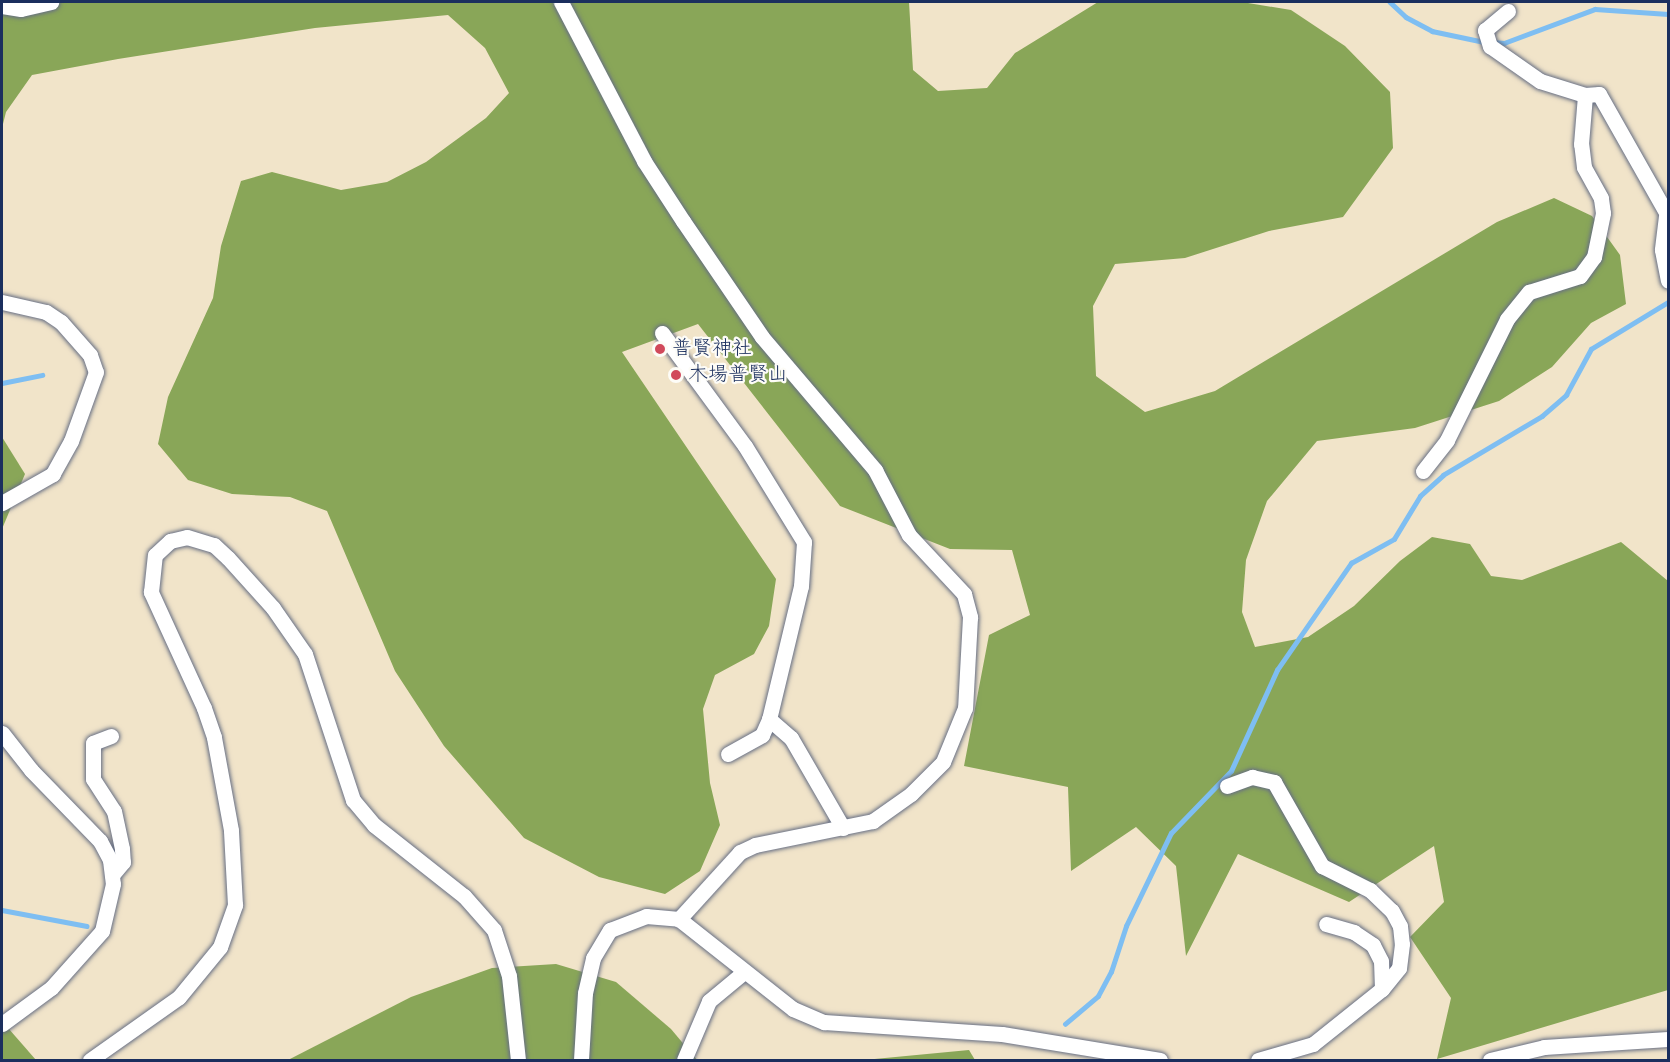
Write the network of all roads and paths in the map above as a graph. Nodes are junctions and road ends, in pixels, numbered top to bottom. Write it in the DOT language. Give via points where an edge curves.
graph roads {
  1 [pos="51,2"];
  2 [pos="561,2"];
  3 [pos="2,6"];
  4 [pos="1508,11"];
  5 [pos="1585,95"];
  6 [pos="1667,216"];
  7 [pos="1668,280"];
  8 [pos="2,302"];
  9 [pos="662,333"];
  10 [pos="1423,471"];
  11 [pos="2,503"];
  12 [pos="769,719"];
  13 [pos="2,733"];
  14 [pos="111,736"];
  15 [pos="728,754"];
  16 [pos="1227,786"];
  17 [pos="843,828"];
  18 [pos="112,875"];
  19 [pos="679,919"];
  20 [pos="1326,924"];
  21 [pos="744,972"];
  22 [pos="1382,989"];
  23 [pos="2,1024"];
  24 [pos="1668,1039"];
  25 [pos="90,1060"];
  26 [pos="518,1060"];
  27 [pos="581,1060"];
  28 [pos="684,1060"];
  29 [pos="1160,1060"];
  30 [pos="1257,1060"];
  31 [pos="1490,1060"];
  1 -- 3 [label="street" via="21,9"];
  2 -- 17 [label="street" via="644,161 683,221 762,337 875,470 909,535 964,594 970,617 970,655 965,708 950,752 890,813"];
  4 -- 5 [label="street" via="1485,30 1488,42 1540,81"];
  5 -- 6 [label="street" via="1599,94"];
  5 -- 10 [label="street" via="1577,129 1584,167 1601,198 1603,213 1594,257 1580,276 1529,292 1507,319 1447,440"];
  6 -- 7 [label="street" via="1662,250"];
  8 -- 11 [label="street" via="46,312 61,322 90,355 96,372 71,441 53,474"];
  9 -- 12 [label="street" via="745,446 804,542 801,586"];
  12 -- 15 [label="street" via="762,735"];
  12 -- 17 [label="street" via="791,738"];
  13 -- 18 [label="street" via="31,770 100,840"];
  14 -- 18 [label="street" via="93,743 93,779 114,811 122,849 123,862"];
  16 -- 22 [label="street" via="1252,777 1274,782 1322,866 1370,890 1392,911 1400,926 1399,968"];
  17 -- 19 [label="street" via="755,845 741,852"];
  18 -- 23 [label="street" via="102,931 51,988"];
  19 -- 21 [label="street"];
  19 -- 27 [label="street" via="633,919 610,930 601,941 585,993"];
  20 -- 22 [label="street" via="1354,932 1373,945 1382,961"];
  21 -- 28 [label="street" via="709,1001"];
  21 -- 29 [label="street" via="794,1009 831,1023 1002,1035"];
  22 -- 30 [label="street" via="1313,1044"];
  24 -- 31 [label="street" via="1544,1047"];
  25 -- 26 [label="street" via="179,997 220,947 235,905 231,830 214,737 151,592 155,555 170,541 187,537 214,545 228,558 273,608 305,654 353,800 374,825 464,896 494,930 509,976"];
}
